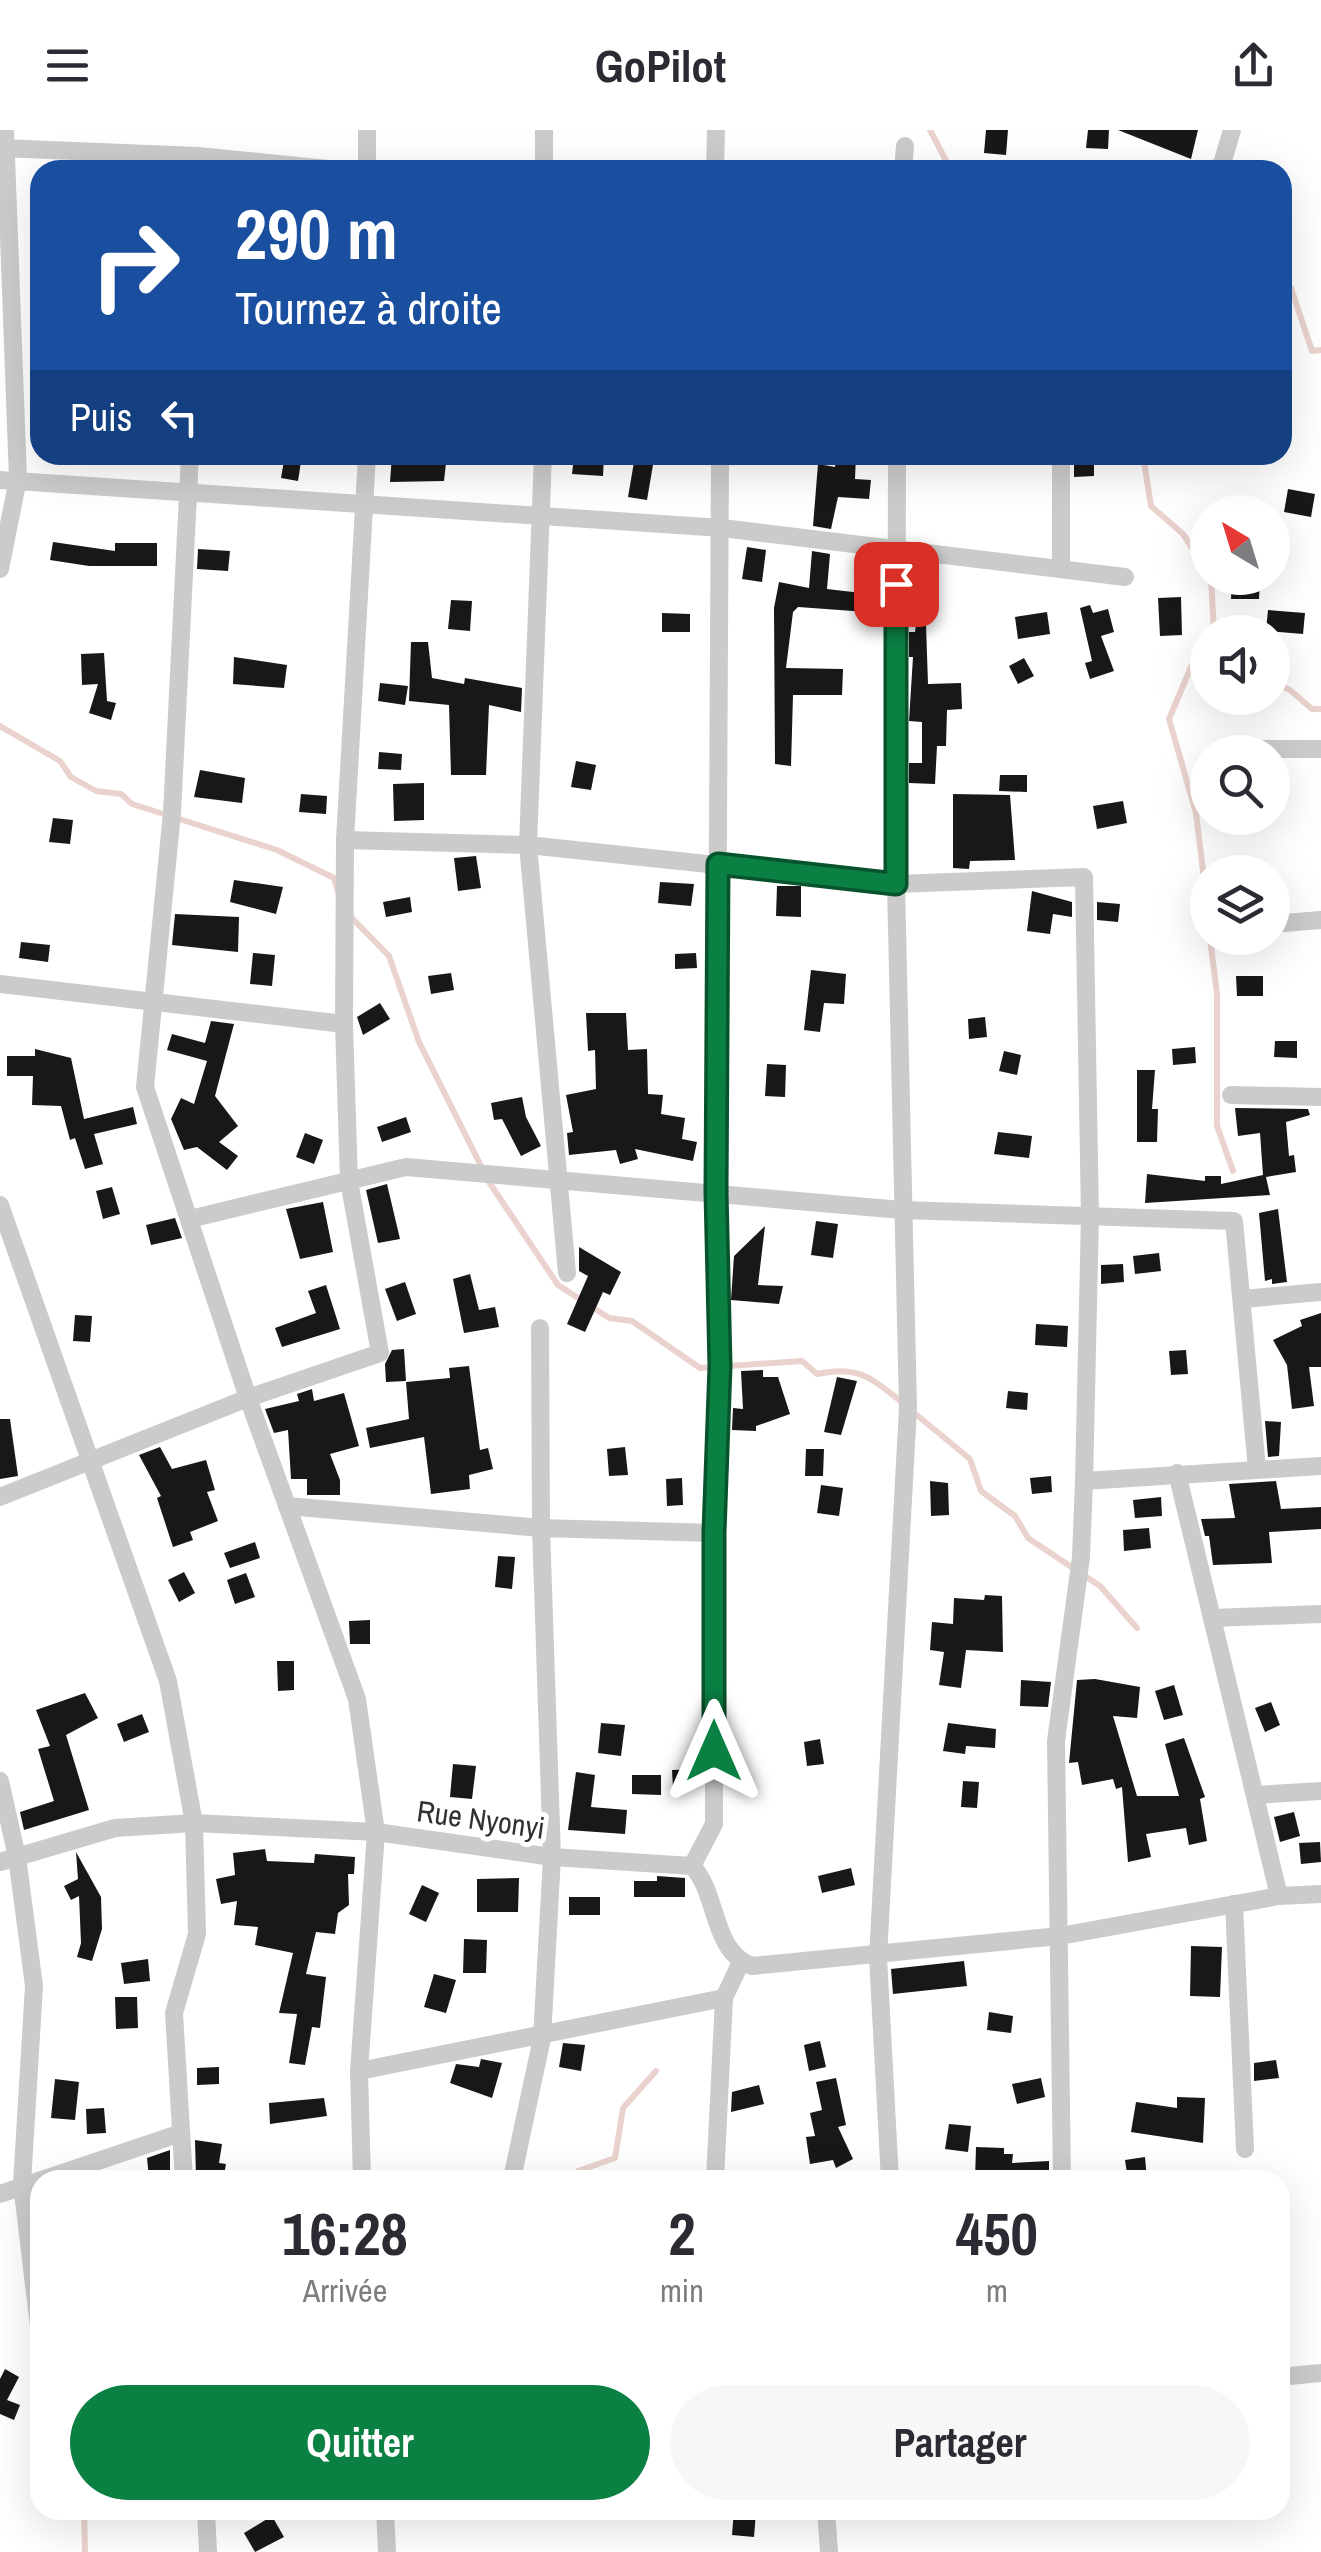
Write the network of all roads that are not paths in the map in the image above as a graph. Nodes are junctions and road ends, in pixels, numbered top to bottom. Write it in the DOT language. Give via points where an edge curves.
graph roads {
  1 [pos="367,130"];
  2 [pos="544,130"];
  3 [pos="716,130"];
  4 [pos="1232,130"];
  5 [pos="4,142"];
  6 [pos="905,146"];
  7 [pos="170,160"];
  8 [pos="367,160"];
  9 [pos="544,160"];
  10 [pos="715,160"];
  11 [pos="904,160"];
  12 [pos="1223,160"];
  13 [pos="190,465"];
  14 [pos="366,465"];
  15 [pos="543,465"];
  16 [pos="720,465"];
  17 [pos="897,465"];
  18 [pos="1061,465"];
  19 [pos="9,479"];
  20 [pos="189,495"];
  21 [pos="366,505"];
  22 [pos="543,518"];
  23 [pos="722,528"];
  24 [pos="896,547"];
  25 [pos="1060,568"];
  26 [pos="0,569"];
  27 [pos="1125,577"];
  28 [pos="1290,749"];
  29 [pos="1321,749"];
  30 [pos="345,840"];
  31 [pos="528,845"];
  32 [pos="718,864"];
  33 [pos="896,884"];
  34 [pos="1321,920"];
  35 [pos="1290,923"];
  36 [pos="0,984"];
  37 [pos="155,1000"];
  38 [pos="344,1024"];
  39 [pos="1231,1095"];
  40 [pos="1321,1097"];
  41 [pos="561,1180"];
  42 [pos="349,1181"];
  43 [pos="716,1192"];
  44 [pos="0,1205"];
  45 [pos="902,1210"];
  46 [pos="1090,1216"];
  47 [pos="190,1219"];
  48 [pos="567,1272"];
  49 [pos="1321,1292"];
  50 [pos="1243,1298"];
  51 [pos="540,1328"];
  52 [pos="248,1398"];
  53 [pos="90,1460"];
  54 [pos="1321,1466"];
  55 [pos="1257,1469"];
  56 [pos="1177,1474"];
  57 [pos="1084,1481"];
  58 [pos="0,1497"];
  59 [pos="287,1506"];
  60 [pos="540,1528"];
  61 [pos="714,1532"];
  62 [pos="1321,1614"];
  63 [pos="1212,1618"];
  64 [pos="0,1780"];
  65 [pos="1321,1791"];
  66 [pos="1255,1795"];
  67 [pos="194,1823"];
  68 [pos="376,1832"];
  69 [pos="552,1857"];
  70 [pos="8,1860"];
  71 [pos="692,1866"];
  72 [pos="1321,1894"];
  73 [pos="1279,1896"];
  74 [pos="1234,1904"];
  75 [pos="1060,1936"];
  76 [pos="878,1957"];
  77 [pos="741,1962"];
  78 [pos="724,1998"];
  79 [pos="542,2038"];
  80 [pos="359,2071"];
  81 [pos="182,2133"];
  82 [pos="1245,2149"];
  83 [pos="66,2170"];
  84 [pos="184,2170"];
  85 [pos="362,2170"];
  86 [pos="515,2170"];
  87 [pos="715,2170"];
  88 [pos="889,2170"];
  89 [pos="1062,2170"];
  90 [pos="30,2181"];
  91 [pos="22,2184"];
  92 [pos="0,2194"];
  93 [pos="30,2251"];
  94 [pos="1321,2373"];
  95 [pos="1290,2376"];
  96 [pos="206,2520"];
  97 [pos="385,2520"];
  98 [pos="827,2520"];
  99 [pos="208,2552"];
  100 [pos="387,2552"];
  101 [pos="830,2552"];
  1 -- 8 [label="street"];
  2 -- 9 [label="street"];
  3 -- 10 [label="street"];
  4 -- 12 [label="street"];
  5 -- 7 [label="street"];
  5 -- 19 [label="street"];
  6 -- 11 [label="street"];
  13 -- 20 [label="street"];
  14 -- 21 [label="street"];
  15 -- 22 [label="street"];
  16 -- 23 [label="street"];
  17 -- 24 [label="street"];
  18 -- 25 [label="street"];
  19 -- 20 [label="street"];
  19 -- 26 [label="street"];
  20 -- 21 [label="street"];
  20 -- 37 [label="street"];
  21 -- 22 [label="street"];
  21 -- 30 [label="street"];
  22 -- 23 [label="street"];
  22 -- 31 [label="street"];
  23 -- 24 [label="street"];
  23 -- 32 [label="street"];
  24 -- 25 [label="street"];
  24 -- 33 [label="street"];
  25 -- 27 [label="street"];
  28 -- 29 [label="street"];
  30 -- 31 [label="street"];
  30 -- 38 [label="street"];
  31 -- 32 [label="street"];
  31 -- 41 [label="street"];
  32 -- 33 [label="street"];
  32 -- 43 [label="street"];
  33 -- 45 [label="street"];
  33 -- 46 [label="street" via="1084,877"];
  34 -- 35 [label="street"];
  36 -- 37 [label="street"];
  37 -- 38 [label="street"];
  37 -- 47 [label="street" via="145,1087"];
  38 -- 42 [label="street"];
  39 -- 40 [label="street"];
  41 -- 42 [label="street" via="406,1166"];
  41 -- 43 [label="street"];
  41 -- 48 [label="street"];
  42 -- 47 [label="street"];
  42 -- 52 [label="street" via="380,1354"];
  43 -- 45 [label="street"];
  43 -- 61 [label="street" via="720,1366"];
  44 -- 53 [label="street"];
  45 -- 46 [label="street"];
  45 -- 76 [label="street" via="908,1408"];
  46 -- 50 [label="street" via="1234,1221"];
  46 -- 57 [label="street"];
  47 -- 52 [label="street"];
  49 -- 50 [label="street"];
  50 -- 55 [label="street"];
  51 -- 60 [label="street"];
  52 -- 53 [label="street"];
  52 -- 59 [label="street"];
  53 -- 58 [label="street"];
  53 -- 67 [label="street" via="168,1681"];
  54 -- 55 [label="street"];
  55 -- 56 [label="street"];
  56 -- 57 [label="street"];
  56 -- 63 [label="street"];
  57 -- 75 [label="street" via="1056,1741"];
  59 -- 60 [label="street"];
  59 -- 68 [label="street" via="357,1698"];
  60 -- 61 [label="street"];
  60 -- 69 [label="street"];
  61 -- 71 [label="street" via="714,1824"];
  62 -- 63 [label="street"];
  63 -- 66 [label="street"];
  64 -- 70 [label="street"];
  65 -- 66 [label="street"];
  66 -- 73 [label="street"];
  67 -- 68 [label="street, Rue Nyonyi"];
  67 -- 70 [label="street, Rue Nyonyi" via="115,1828"];
  67 -- 81 [label="street" via="198,1934 174,2013"];
  68 -- 69 [label="street, Rue Nyonyi"];
  68 -- 80 [label="street"];
  69 -- 71 [label="street, Rue Nyonyi"];
  69 -- 79 [label="street"];
  70 -- 91 [label="street" via="34,1986"];
  71 -- 77 [label="street" via="706,1881 724,1941"];
  72 -- 73 [label="street"];
  73 -- 74 [label="street"];
  74 -- 75 [label="street"];
  74 -- 82 [label="street"];
  75 -- 76 [label="street"];
  75 -- 89 [label="street"];
  76 -- 77 [label="street"];
  76 -- 88 [label="street"];
  77 -- 78 [label="street"];
  78 -- 79 [label="street"];
  78 -- 87 [label="street"];
  79 -- 80 [label="street"];
  79 -- 86 [label="street"];
  80 -- 85 [label="street"];
  81 -- 83 [label="street"];
  81 -- 84 [label="street"];
  90 -- 91 [label="street"];
  91 -- 92 [label="street"];
  91 -- 93 [label="street"];
  94 -- 95 [label="street"];
  96 -- 99 [label="street"];
  97 -- 100 [label="street"];
  98 -- 101 [label="street"];
}
